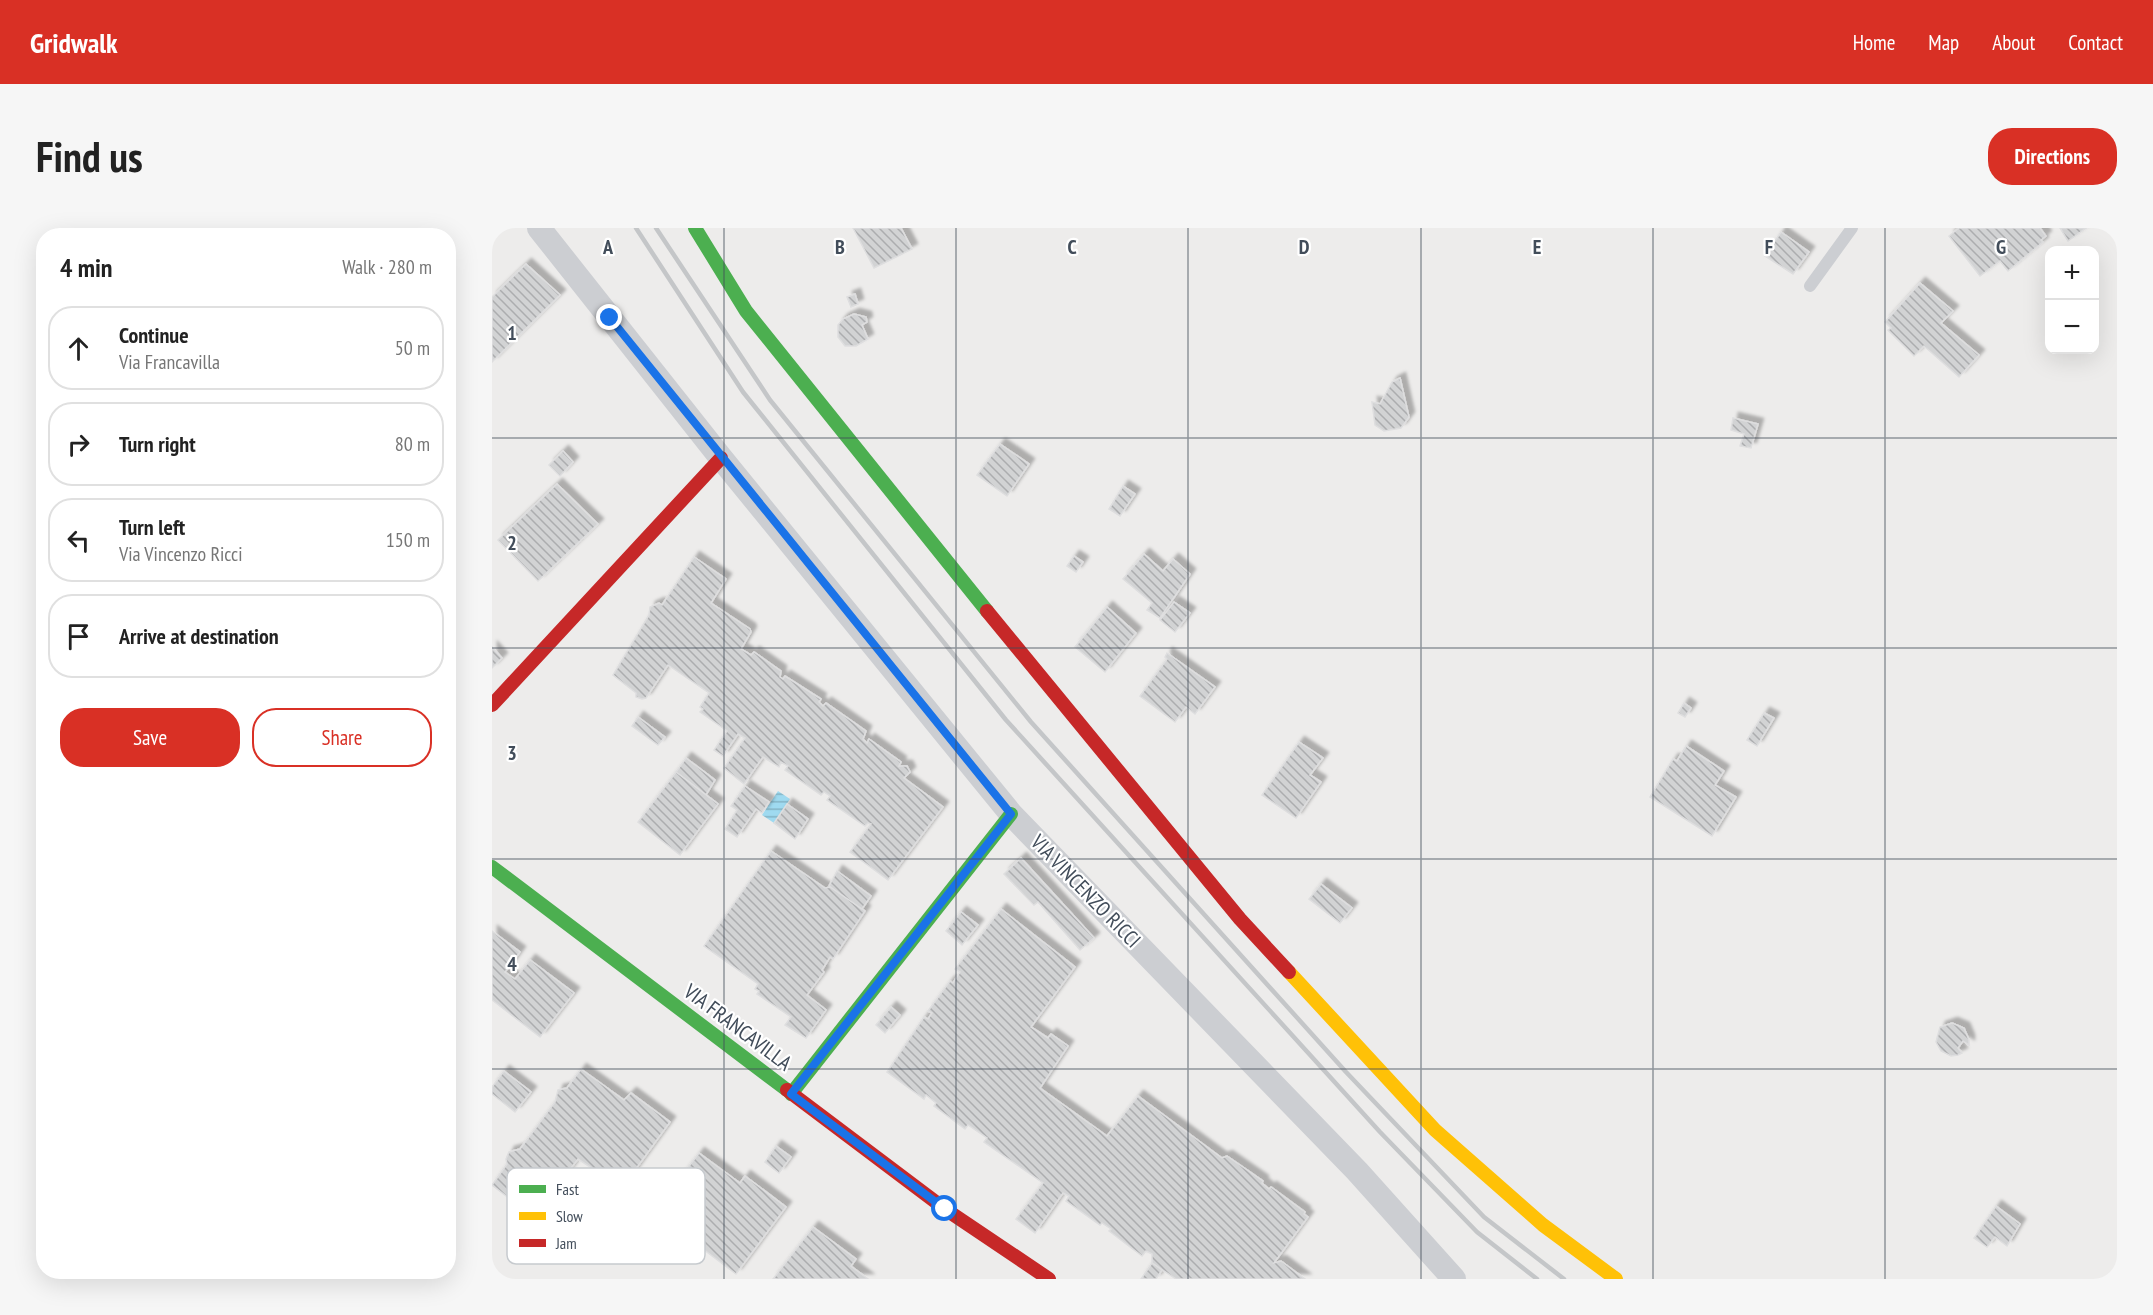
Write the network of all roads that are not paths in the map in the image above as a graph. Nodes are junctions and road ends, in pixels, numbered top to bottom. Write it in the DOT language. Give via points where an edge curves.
graph roads {
  1 [pos="539,228"];
  2 [pos="695,228"];
  3 [pos="1852,228"];
  4 [pos="1810,286"];
  5 [pos="721,459"];
  6 [pos="492,705"];
  7 [pos="1011,814"];
  8 [pos="492,867"];
  9 [pos="791,1094"];
  10 [pos="1049,1279"];
  11 [pos="1454,1279"];
  12 [pos="1616,1279"];
  1 -- 5 [label="street, VIA VINCENZO RICCI"];
  2 -- 12 [label="street" via="746,311 870,470 1240,919 1435,1130 1543,1225"];
  3 -- 4 [label="lane"];
  5 -- 6 [label="street"];
  5 -- 7 [label="street, VIA VINCENZO RICCI"];
  7 -- 9 [label="street"];
  7 -- 11 [label="street, VIA VINCENZO RICCI" via="1357,1171"];
  8 -- 9 [label="street, VIA FRANCAVILLA"];
  9 -- 10 [label="street, VIA FRANCAVILLA" via="945,1209"];
}
